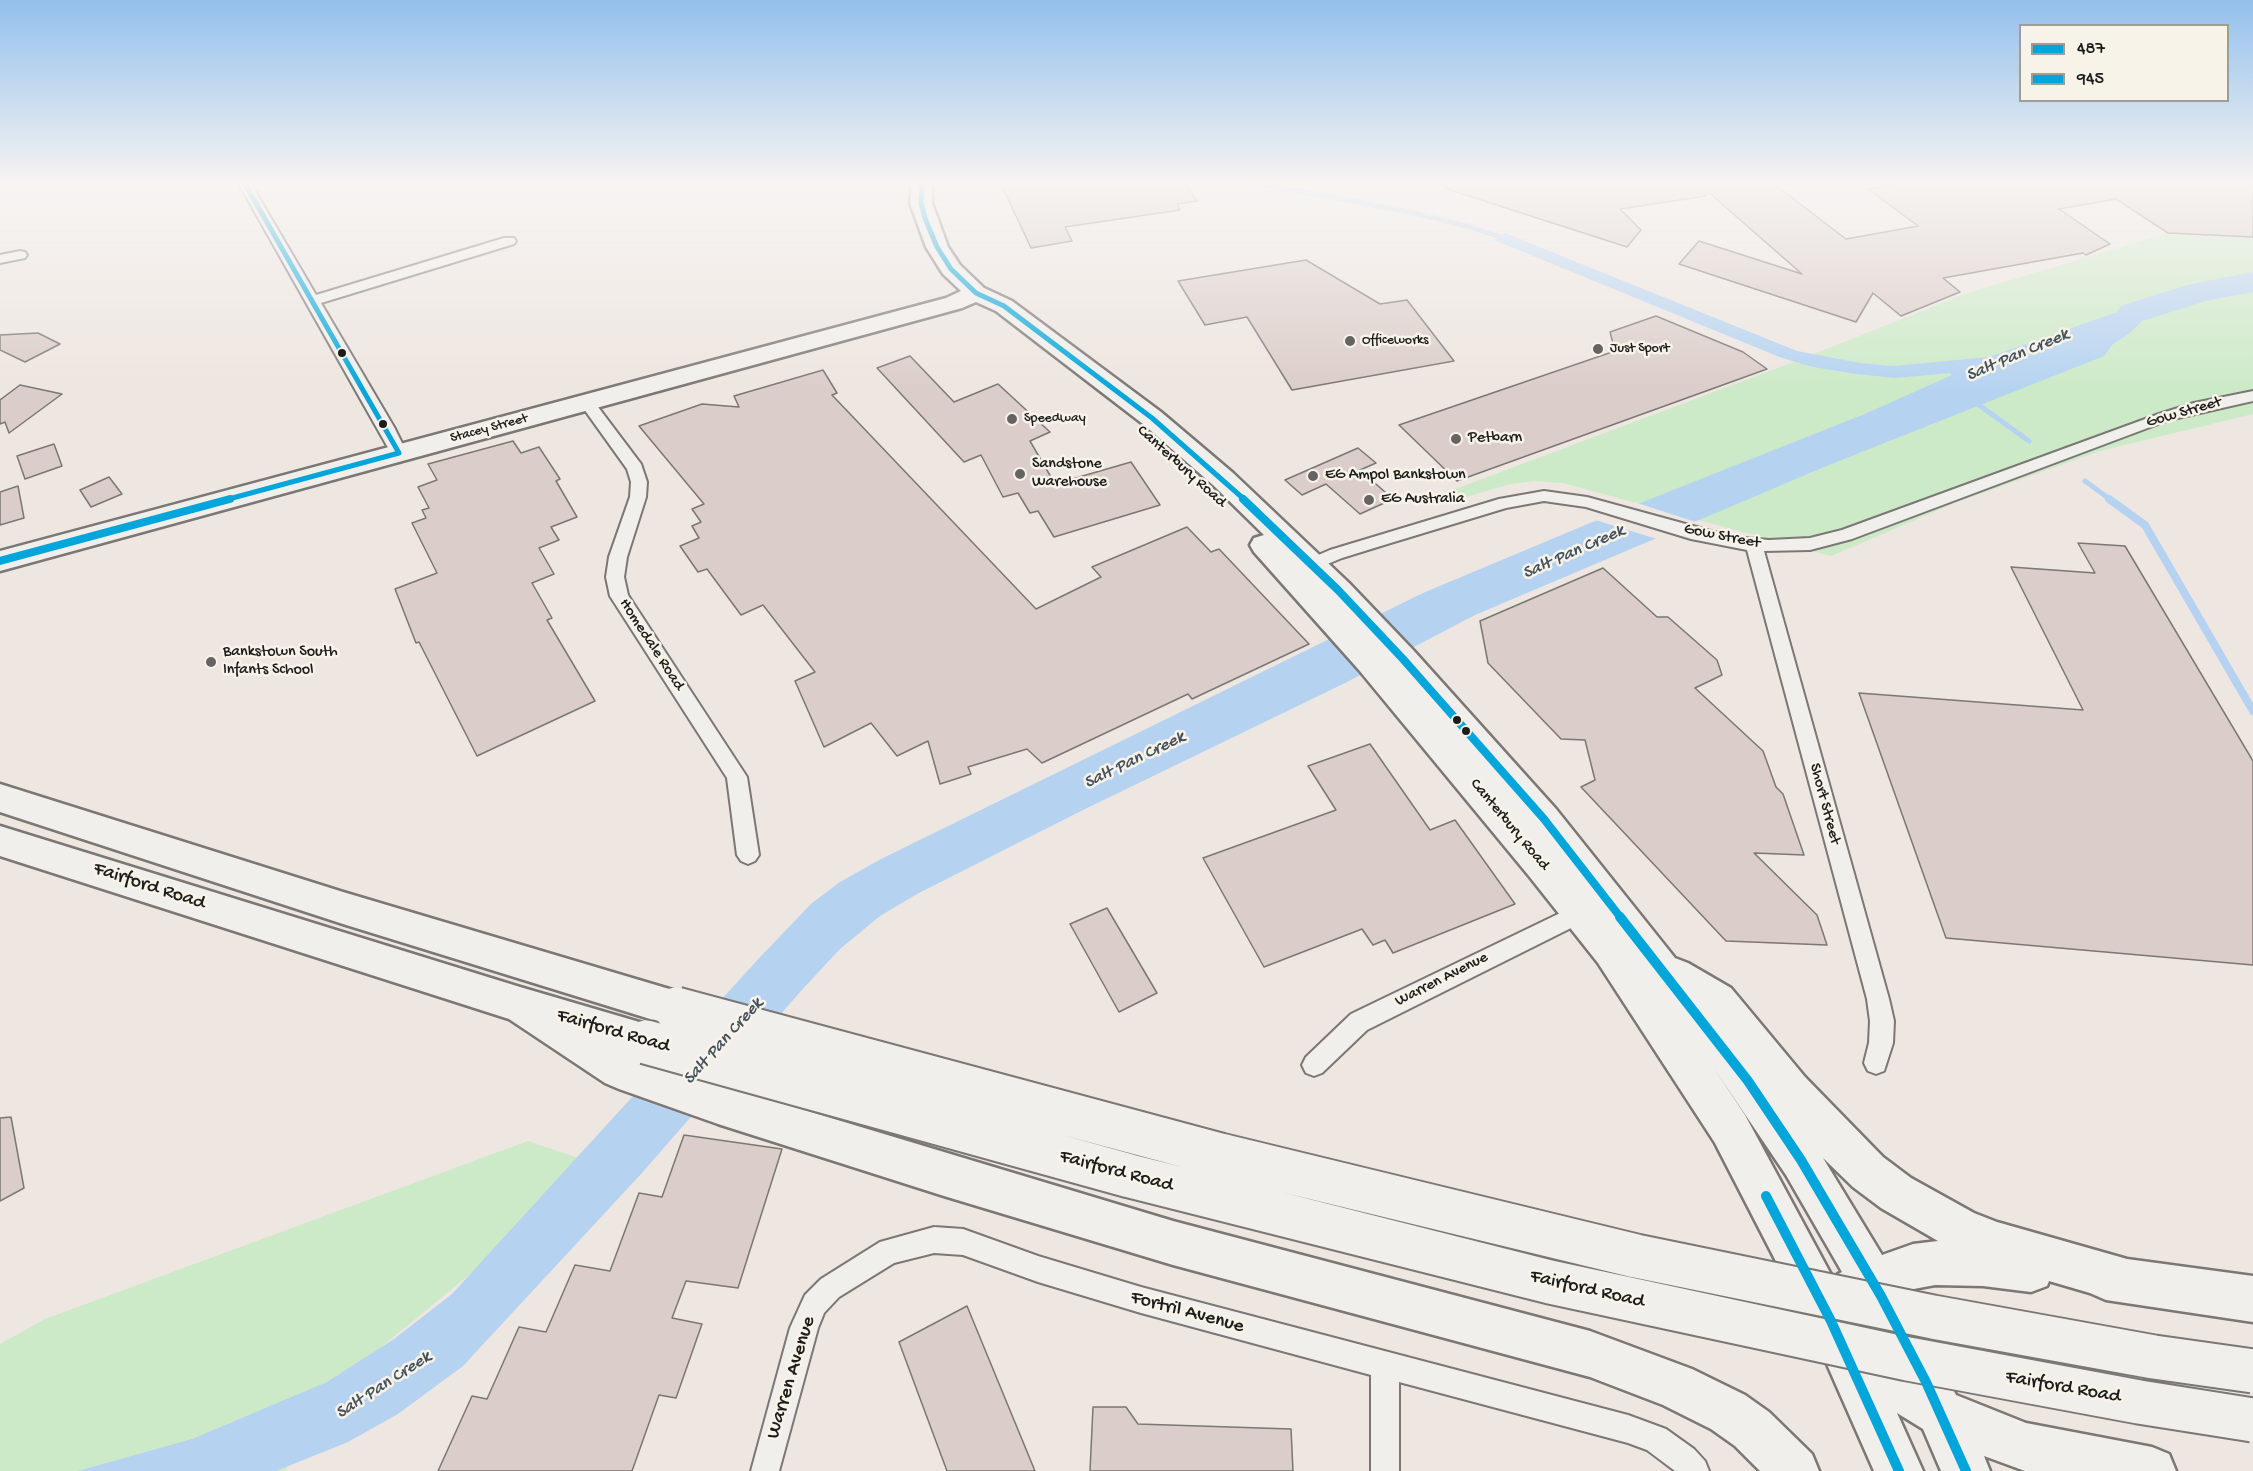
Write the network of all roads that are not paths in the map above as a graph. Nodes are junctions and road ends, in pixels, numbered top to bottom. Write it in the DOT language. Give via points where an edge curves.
graph roads {
  1 [pos="284,253"];
  2 [pos="470,253"];
  3 [pos="941,253"];
  4 [pos="20,255"];
  5 [pos="0,259"];
  6 [pos="976,293"];
  7 [pos="312,301"];
  8 [pos="2253,396"];
  9 [pos="587,402"];
  10 [pos="399,453"];
  11 [pos="1754,545"];
  12 [pos="0,561"];
  13 [pos="1302,569"];
  14 [pos="1391,665"];
  15 [pos="0,798"];
  16 [pos="0,841"];
  17 [pos="748,855"];
  18 [pos="1581,912"];
  19 [pos="1652,960"];
  20 [pos="632,1056"];
  21 [pos="1876,1064"];
  22 [pos="1314,1065"];
  23 [pos="889,1251"];
  24 [pos="2127,1281"];
  25 [pos="1873,1282"];
  26 [pos="2253,1299"];
  27 [pos="1823,1305"];
  28 [pos="1847,1354"];
  29 [pos="1385,1366"];
  30 [pos="2253,1371"];
  31 [pos="1941,1413"];
  32 [pos="2253,1420"];
  33 [pos="765,1471"];
  34 [pos="1384,1471"];
  35 [pos="1695,1471"];
  36 [pos="1795,1471"];
  37 [pos="1899,1471"];
  38 [pos="1966,1471"];
  39 [pos="2152,1471"];
  1 -- 7 [label="street"];
  2 -- 7 [label="street"];
  3 -- 6 [label="highway, Canterbury Road" via="951,269"];
  4 -- 5 [label="street"];
  6 -- 9 [label="highway, Stacey Street" via="954,303"];
  6 -- 13 [label="highway, Canterbury Road" via="1004,306 1179,439"];
  7 -- 10 [label="street"];
  8 -- 11 [label="street, Gow Street" via="2164,417 1834,539 1796,545"];
  9 -- 10 [label="highway, Stacey Street"];
  9 -- 17 [label="street, Homedale Road" via="635,468 639,482 638,497 618,557 615,578 619,596 737,777"];
  10 -- 12 [label="highway, Stacey Street"];
  11 -- 13 [label="street, Gow Street" via="1691,533 1556,496 1520,499 1378,541"];
  11 -- 21 [label="street, Short Street" via="1878,999 1882,1021"];
  13 -- 14 [label="highway, Canterbury Road"];
  14 -- 18 [label="highway, Canterbury Road"];
  14 -- 19 [label="highway, Canterbury Road" via="1544,819"];
  15 -- 30 [label="highway, bridge" via="676,1009 1220,1155 1636,1256 1933,1317"];
  16 -- 20 [label="highway, Fairford Road" via="520,1005"];
  18 -- 22 [label="street, Warren Avenue" via="1359,1022"];
  18 -- 27 [label="highway, Canterbury Road" via="1645,999 1730,1129"];
  19 -- 24 [label="highway" via="1717,1001 1839,1144 1896,1193 1961,1230 1997,1244"];
  19 -- 25 [label="highway, Canterbury Road" via="1748,1081 1801,1160"];
  20 -- 32 [label="highway, Fairford Road, bridge" via="1550,1282 1908,1359"];
  20 -- 36 [label="highway" via="944,1175 1115,1226 1590,1354 1728,1412"];
  23 -- 29 [label="street, Fortril Avenue" via="934,1240 963,1242 1092,1286"];
  23 -- 33 [label="street, Warren Avenue" via="830,1288 814,1304"];
  24 -- 25 [label="highway" via="1983,1264 1935,1263 1913,1266"];
  24 -- 26 [label="highway"];
  25 -- 27 [label="highway"];
  25 -- 31 [label="highway, Canterbury Road"];
  27 -- 28 [label="highway, Canterbury Road"];
  28 -- 31 [label="highway"];
  28 -- 37 [label="highway, Canterbury Road"];
  29 -- 34 [label="street"];
  29 -- 35 [label="street, Fortril Avenue" via="1628,1429 1656,1439"];
  31 -- 38 [label="highway, Canterbury Road"];
  31 -- 39 [label="highway" via="2026,1447"];
}
